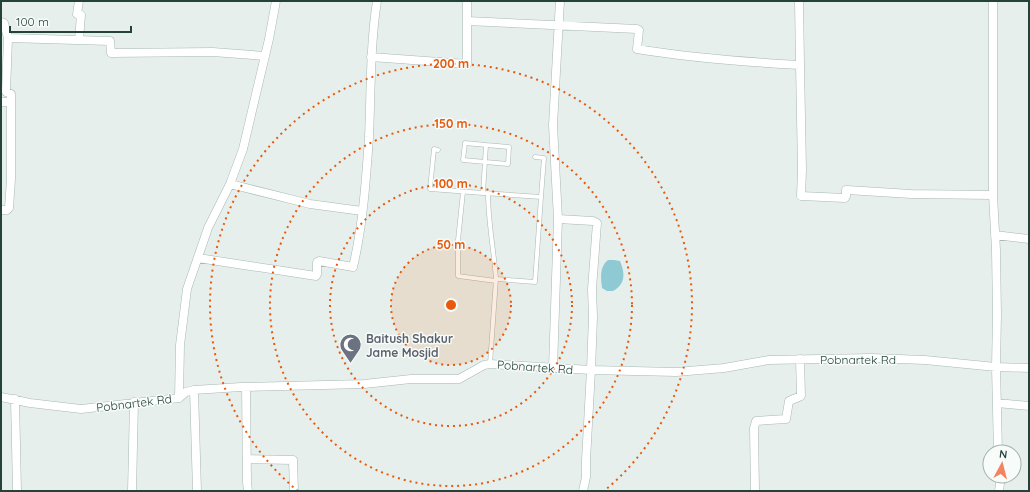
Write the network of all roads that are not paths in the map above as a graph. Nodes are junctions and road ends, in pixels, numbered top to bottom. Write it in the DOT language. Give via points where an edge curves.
graph roads {
  1 [pos="79,1"];
  2 [pos="276,1"];
  3 [pos="377,1"];
  4 [pos="467,1"];
  5 [pos="560,1"];
  6 [pos="799,1"];
  7 [pos="993,1"];
  8 [pos="467,21"];
  9 [pos="1,22"];
  10 [pos="559,26"];
  11 [pos="8,38"];
  12 [pos="79,40"];
  13 [pos="265,56"];
  14 [pos="371,58"];
  15 [pos="800,65"];
  16 [pos="486,145"];
  17 [pos="438,150"];
  18 [pos="535,157"];
  19 [pos="485,162"];
  20 [pos="230,184"];
  21 [pos="463,192"];
  22 [pos="483,193"];
  23 [pos="488,193"];
  24 [pos="994,195"];
  25 [pos="541,197"];
  26 [pos="1,210"];
  27 [pos="362,211"];
  28 [pos="558,219"];
  29 [pos="995,235"];
  30 [pos="1029,239"];
  31 [pos="198,258"];
  32 [pos="496,280"];
  33 [pos="800,360"];
  34 [pos="490,364"];
  35 [pos="996,367"];
  36 [pos="553,368"];
  37 [pos="1029,368"];
  38 [pos="591,370"];
  39 [pos="246,387"];
  40 [pos="194,390"];
  41 [pos="1,397"];
  42 [pos="179,398"];
  43 [pos="15,399"];
  44 [pos="134,402"];
  45 [pos="996,403"];
  46 [pos="1029,406"];
  47 [pos="998,444"];
  48 [pos="247,459"];
  49 [pos="16,491"];
  50 [pos="132,491"];
  51 [pos="197,491"];
  52 [pos="248,491"];
  53 [pos="294,491"];
  54 [pos="582,491"];
  55 [pos="755,491"];
  1 -- 12 [label="street"];
  2 -- 13 [label="street"];
  3 -- 14 [label="street"];
  4 -- 8 [label="street"];
  5 -- 10 [label="street"];
  6 -- 15 [label="street"];
  7 -- 24 [label="street"];
  8 -- 10 [label="street"];
  8 -- 14 [label="street" via="467,64"];
  9 -- 11 [label="street" via="4,23"];
  10 -- 15 [label="street" via="637,28 637,48 752,63"];
  10 -- 28 [label="street" via="553,125"];
  11 -- 12 [label="street"];
  11 -- 26 [label="street" via="6,92 11,94 11,179 8,209"];
  12 -- 13 [label="street" via="110,41 111,53 213,52"];
  13 -- 20 [label="street" via="244,149"];
  14 -- 27 [label="street" via="369,136"];
  15 -- 24 [label="street" via="801,196 845,198 846,190"];
  16 -- 19 [label="lane"];
  16 -- 19 [label="lane" via="465,143 464,160"];
  16 -- 19 [label="lane" via="509,147 508,164"];
  17 -- 21 [label="lane" via="434,149 430,189"];
  18 -- 25 [label="lane" via="544,158"];
  19 -- 22 [label="lane"];
  20 -- 27 [label="street" via="310,204"];
  20 -- 31 [label="street" via="208,228"];
  21 -- 22 [label="lane"];
  21 -- 32 [label="lane" via="458,240 458,276"];
  22 -- 23 [label="lane"];
  23 -- 25 [label="lane"];
  23 -- 32 [label="lane"];
  24 -- 29 [label="street"];
  25 -- 32 [label="lane" via="535,282"];
  27 -- 31 [label="street" via="353,267 319,261 316,276"];
  28 -- 36 [label="street"];
  28 -- 38 [label="street" via="597,223 592,289"];
  29 -- 30 [label="street"];
  29 -- 35 [label="street"];
  31 -- 42 [label="street" via="187,289 180,345"];
  32 -- 34 [label="lane"];
  33 -- 35 [label="street, Pobnartek Rd" via="871,358"];
  33 -- 38 [label="street, Pobnartek Rd" via="769,360 724,368 676,372"];
  33 -- 55 [label="street" via="801,396 789,401 786,419 756,420"];
  34 -- 36 [label="street, Pobnartek Rd"];
  34 -- 39 [label="street, Pobnartek Rd" via="459,379"];
  35 -- 37 [label="street, Pobnartek Rd"];
  35 -- 45 [label="street"];
  36 -- 38 [label="street, Pobnartek Rd"];
  38 -- 54 [label="street" via="586,477"];
  39 -- 40 [label="street, Pobnartek Rd"];
  39 -- 48 [label="street"];
  40 -- 42 [label="street, Pobnartek Rd"];
  40 -- 51 [label="street"];
  41 -- 43 [label="street, Pobnartek Rd"];
  42 -- 44 [label="street, Pobnartek Rd"];
  43 -- 44 [label="street, Pobnartek Rd" via="30,404 81,409"];
  43 -- 49 [label="street"];
  44 -- 50 [label="street"];
  45 -- 46 [label="street"];
  45 -- 47 [label="street"];
  48 -- 52 [label="street"];
  48 -- 53 [label="street" via="293,460"];
}
